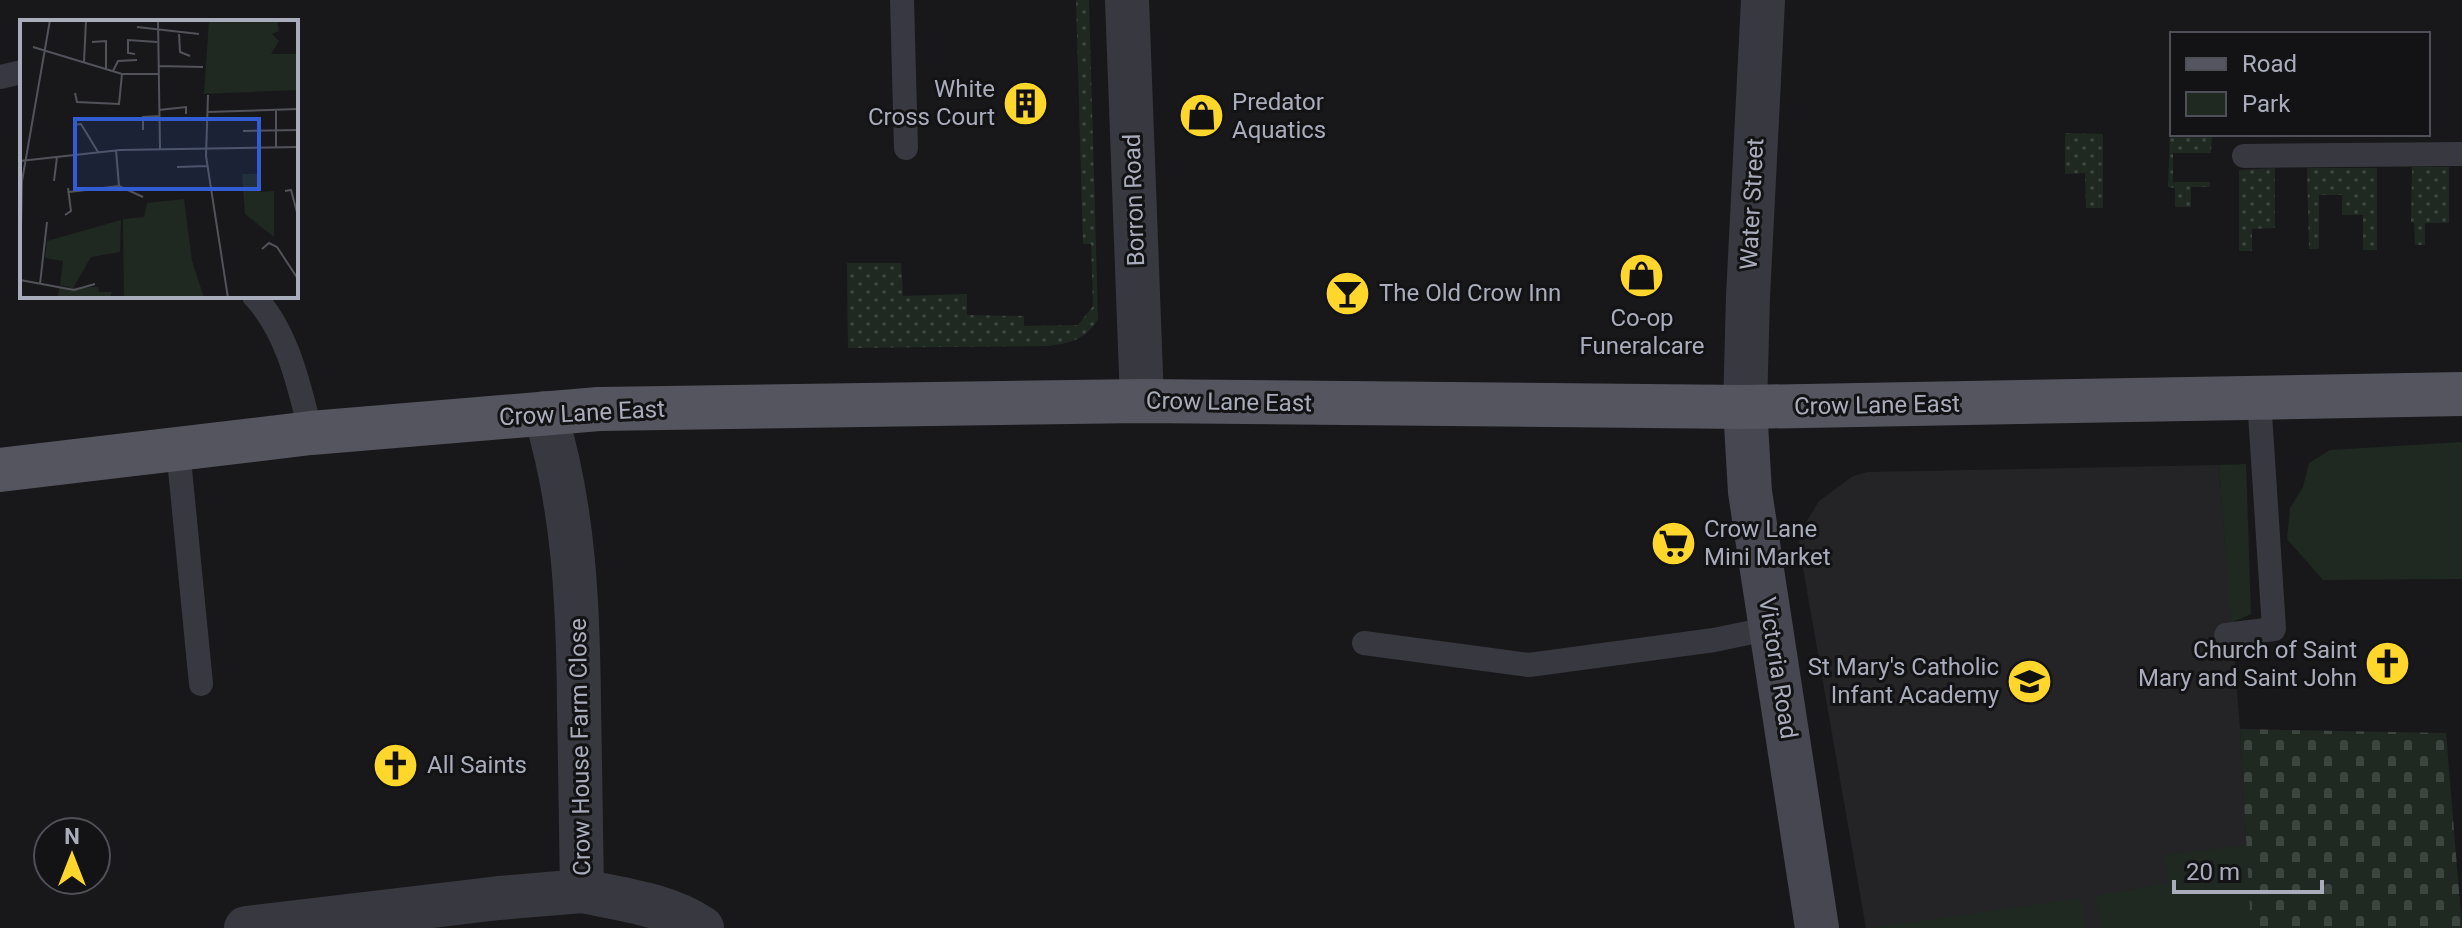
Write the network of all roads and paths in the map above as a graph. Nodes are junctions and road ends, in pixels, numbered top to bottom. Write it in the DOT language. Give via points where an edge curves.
graph roads {
  1 [pos="902,0"];
  2 [pos="1127,0"];
  3 [pos="1763,0"];
  4 [pos="20,72"];
  5 [pos="0,77"];
  6 [pos="906,148"];
  7 [pos="2462,154"];
  8 [pos="2244,156"];
  9 [pos="256,298"];
  10 [pos="2462,394"];
  11 [pos="2259,398"];
  12 [pos="1142,401"];
  13 [pos="1745,407"];
  14 [pos="545,413"];
  15 [pos="311,433"];
  16 [pos="178,449"];
  17 [pos="0,470"];
  18 [pos="1772,628"];
  19 [pos="2226,635"];
  20 [pos="1364,643"];
  21 [pos="201,684"];
  22 [pos="582,891"];
  23 [pos="400,919"];
  24 [pos="246,928"];
  25 [pos="702,928"];
  26 [pos="1817,928"];
  1 -- 6 [label="lane"];
  2 -- 12 [label="street, Borron Road"];
  3 -- 13 [label="street, Water Street"];
  4 -- 5 [label="lane"];
  7 -- 8 [label="lane"];
  9 -- 15 [label="lane" via="277,327"];
  10 -- 11 [label="main road, Crow Lane East"];
  11 -- 13 [label="main road, Crow Lane East"];
  11 -- 19 [label="lane" via="2274,629"];
  12 -- 13 [label="main road, Crow Lane East"];
  12 -- 14 [label="main road, Crow Lane East"];
  13 -- 18 [label="street, Victoria Road" via="1750,492"];
  14 -- 15 [label="main road, Crow Lane East"];
  14 -- 22 [label="street, Crow House Farm Close" via="557,453 578,609"];
  15 -- 16 [label="main road, Crow Lane East"];
  16 -- 17 [label="main road, Crow Lane East"];
  16 -- 21 [label="lane"];
  18 -- 20 [label="lane" via="1529,665"];
  18 -- 26 [label="street, Victoria Road"];
  22 -- 23 [label="street, Crow House Farm Close"];
  22 -- 25 [label="street" via="687,918"];
  23 -- 24 [label="street, Crow House Farm Close"];
}
